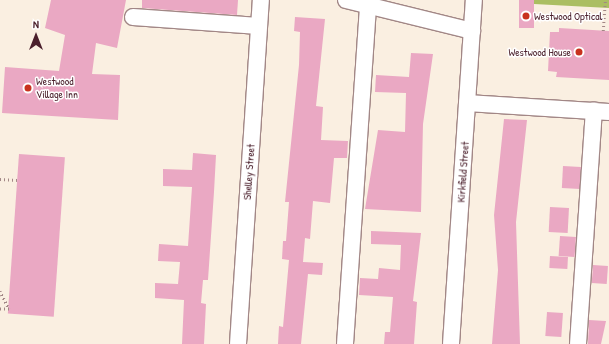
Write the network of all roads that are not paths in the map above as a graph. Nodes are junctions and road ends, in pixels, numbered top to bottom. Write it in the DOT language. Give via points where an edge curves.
graph roads {
  1 [pos="261,0"];
  2 [pos="346,0"];
  3 [pos="474,0"];
  4 [pos="368,5"];
  5 [pos="133,17"];
  6 [pos="259,26"];
  7 [pos="472,31"];
  8 [pos="467,103"];
  9 [pos="602,111"];
  10 [pos="238,344"];
  11 [pos="345,344"];
  12 [pos="451,344"];
  13 [pos="578,344"];
  1 -- 6 [label="street, Shelley Street"];
  2 -- 4 [label="street"];
  3 -- 7 [label="street, Kirkfield Street"];
  4 -- 7 [label="street"];
  4 -- 11 [label="street"];
  5 -- 6 [label="street"];
  6 -- 10 [label="street, Shelley Street"];
  7 -- 8 [label="street, Kirkfield Street"];
  8 -- 9 [label="street"];
  8 -- 12 [label="street, Kirkfield Street"];
  9 -- 13 [label="street"];
}
